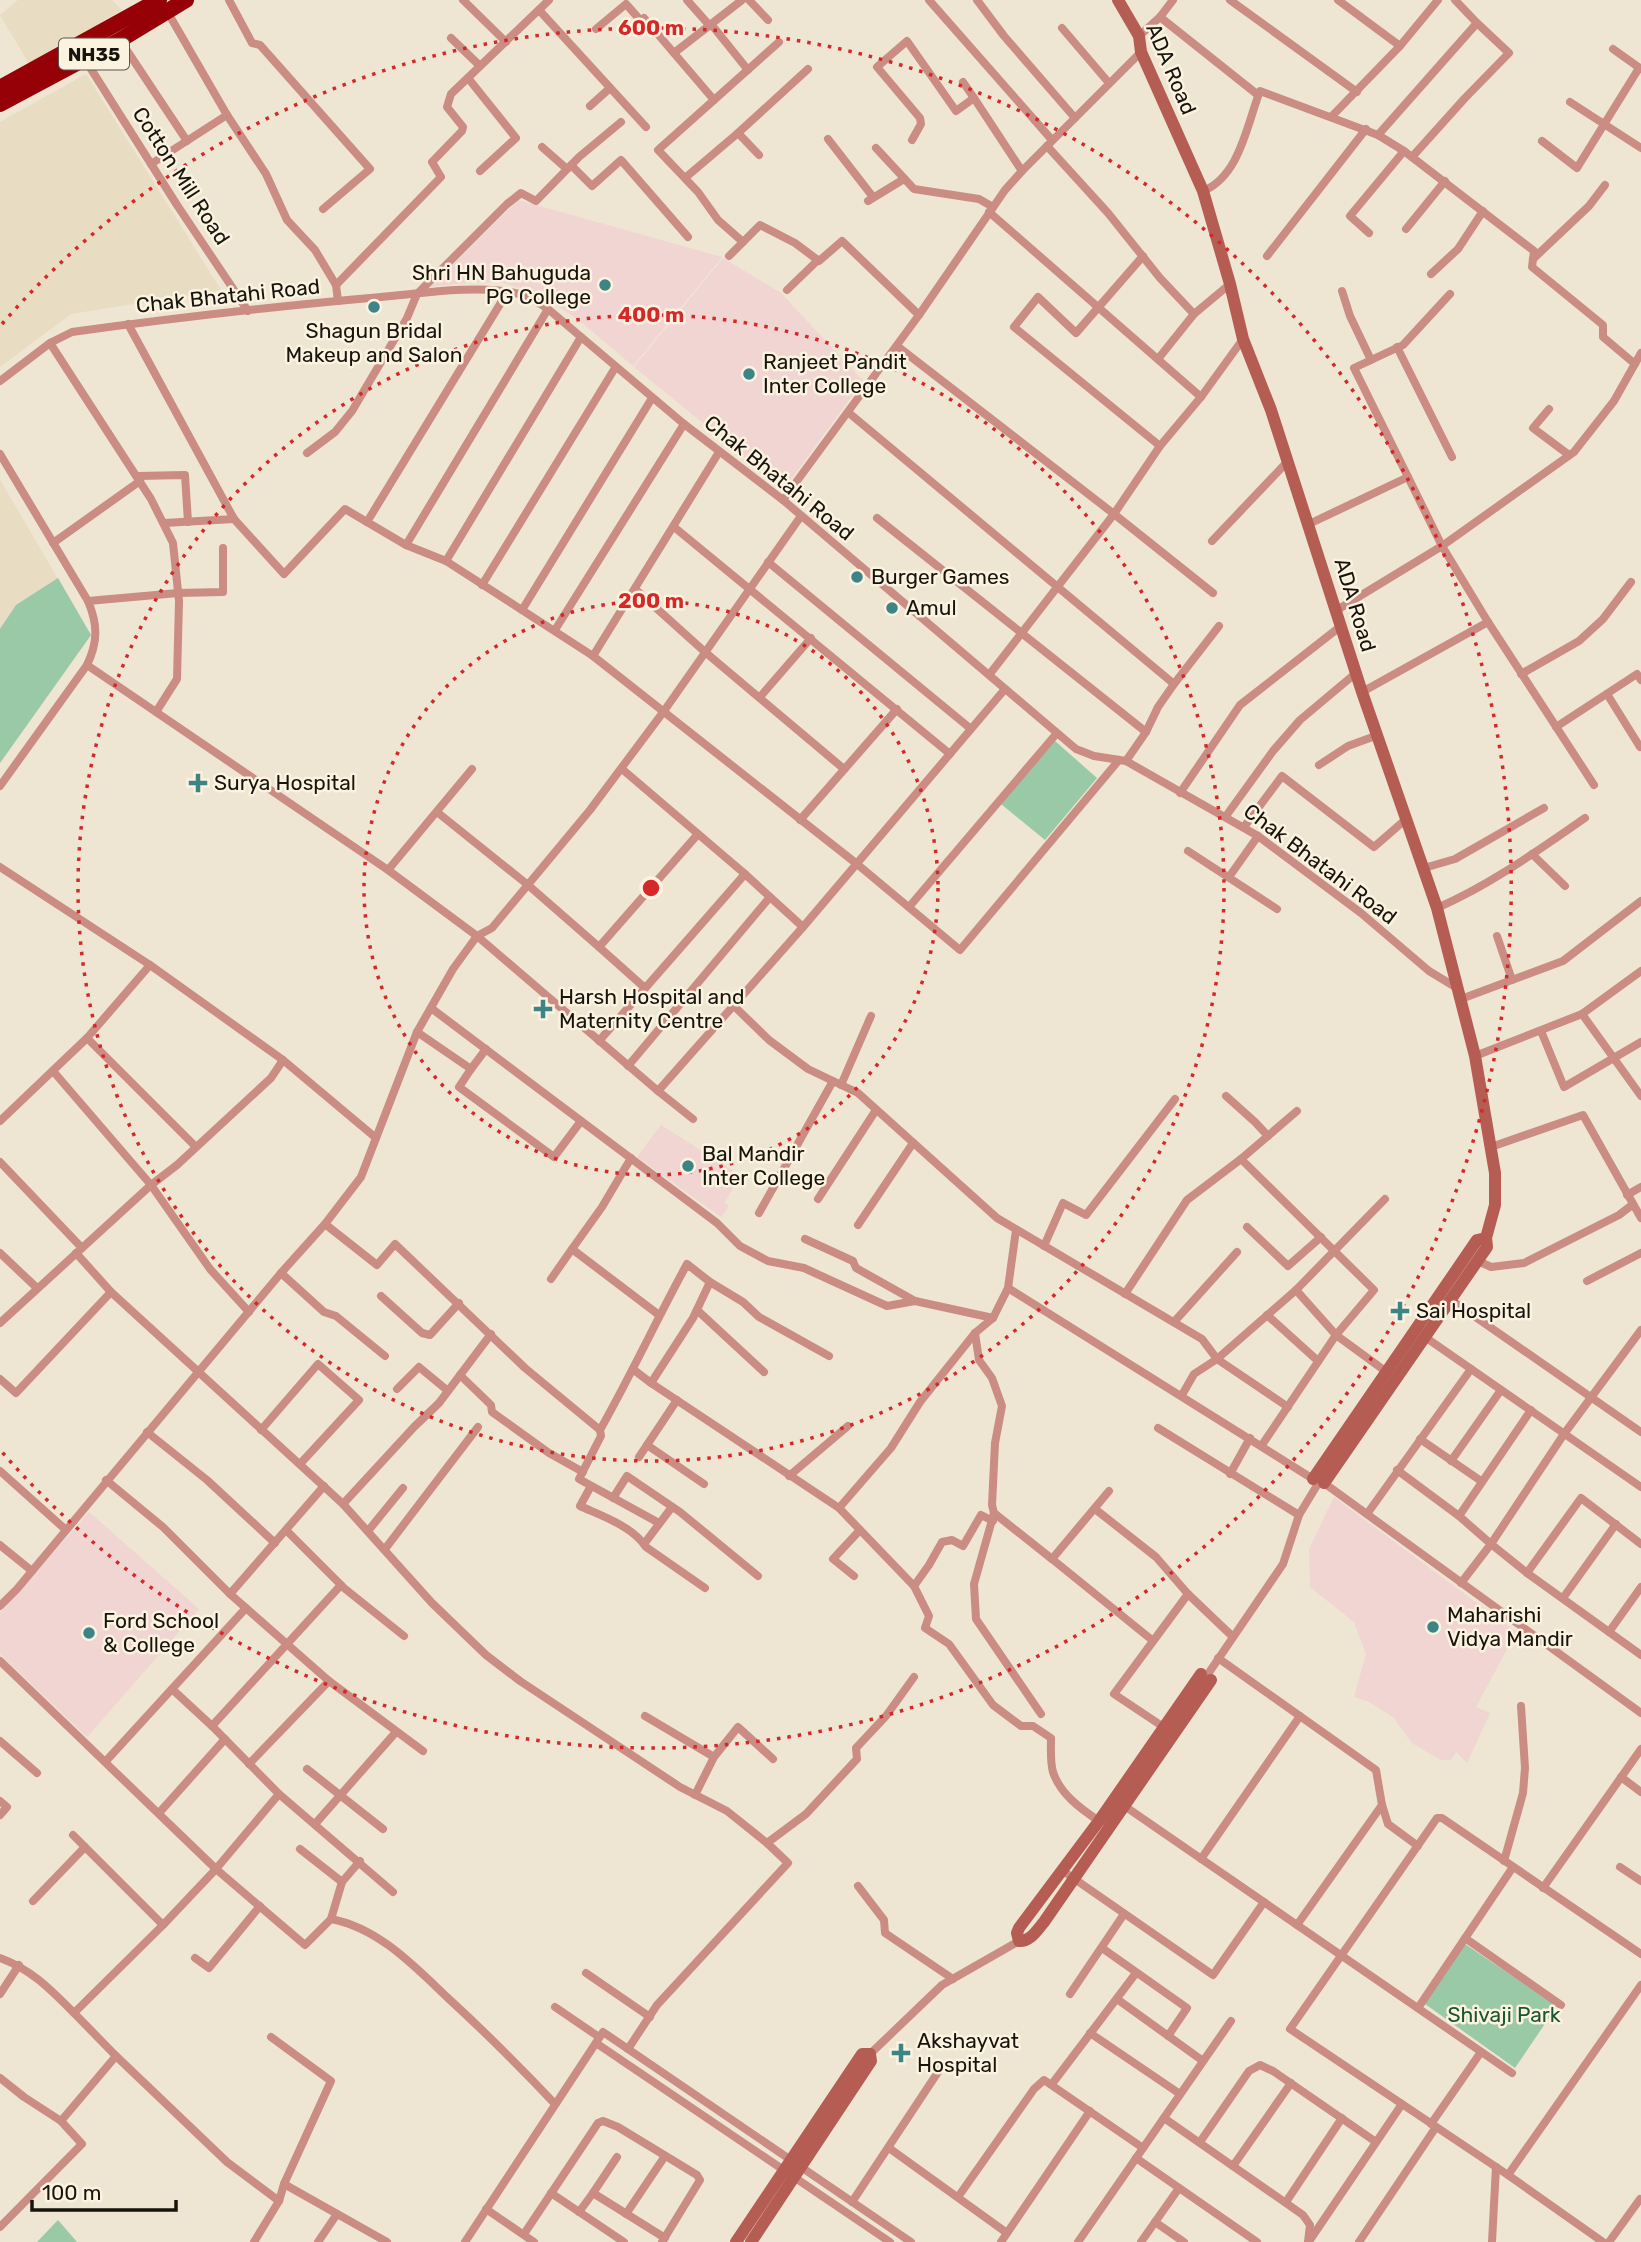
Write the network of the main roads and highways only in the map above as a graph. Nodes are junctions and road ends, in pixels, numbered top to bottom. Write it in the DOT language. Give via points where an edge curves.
graph roads {
  1 [pos="186,0"];
  2 [pos="163,6"];
  3 [pos="81,52"];
  4 [pos="0,88"];
  5 [pos="0,104"];
  1 -- 2 [label="highway, NH35"];
  2 -- 3 [label="highway, NH35"];
  2 -- 3 [label="highway, NH35" via="120,40"];
  3 -- 4 [label="highway, NH35"];
  3 -- 5 [label="highway, NH35"];
}
